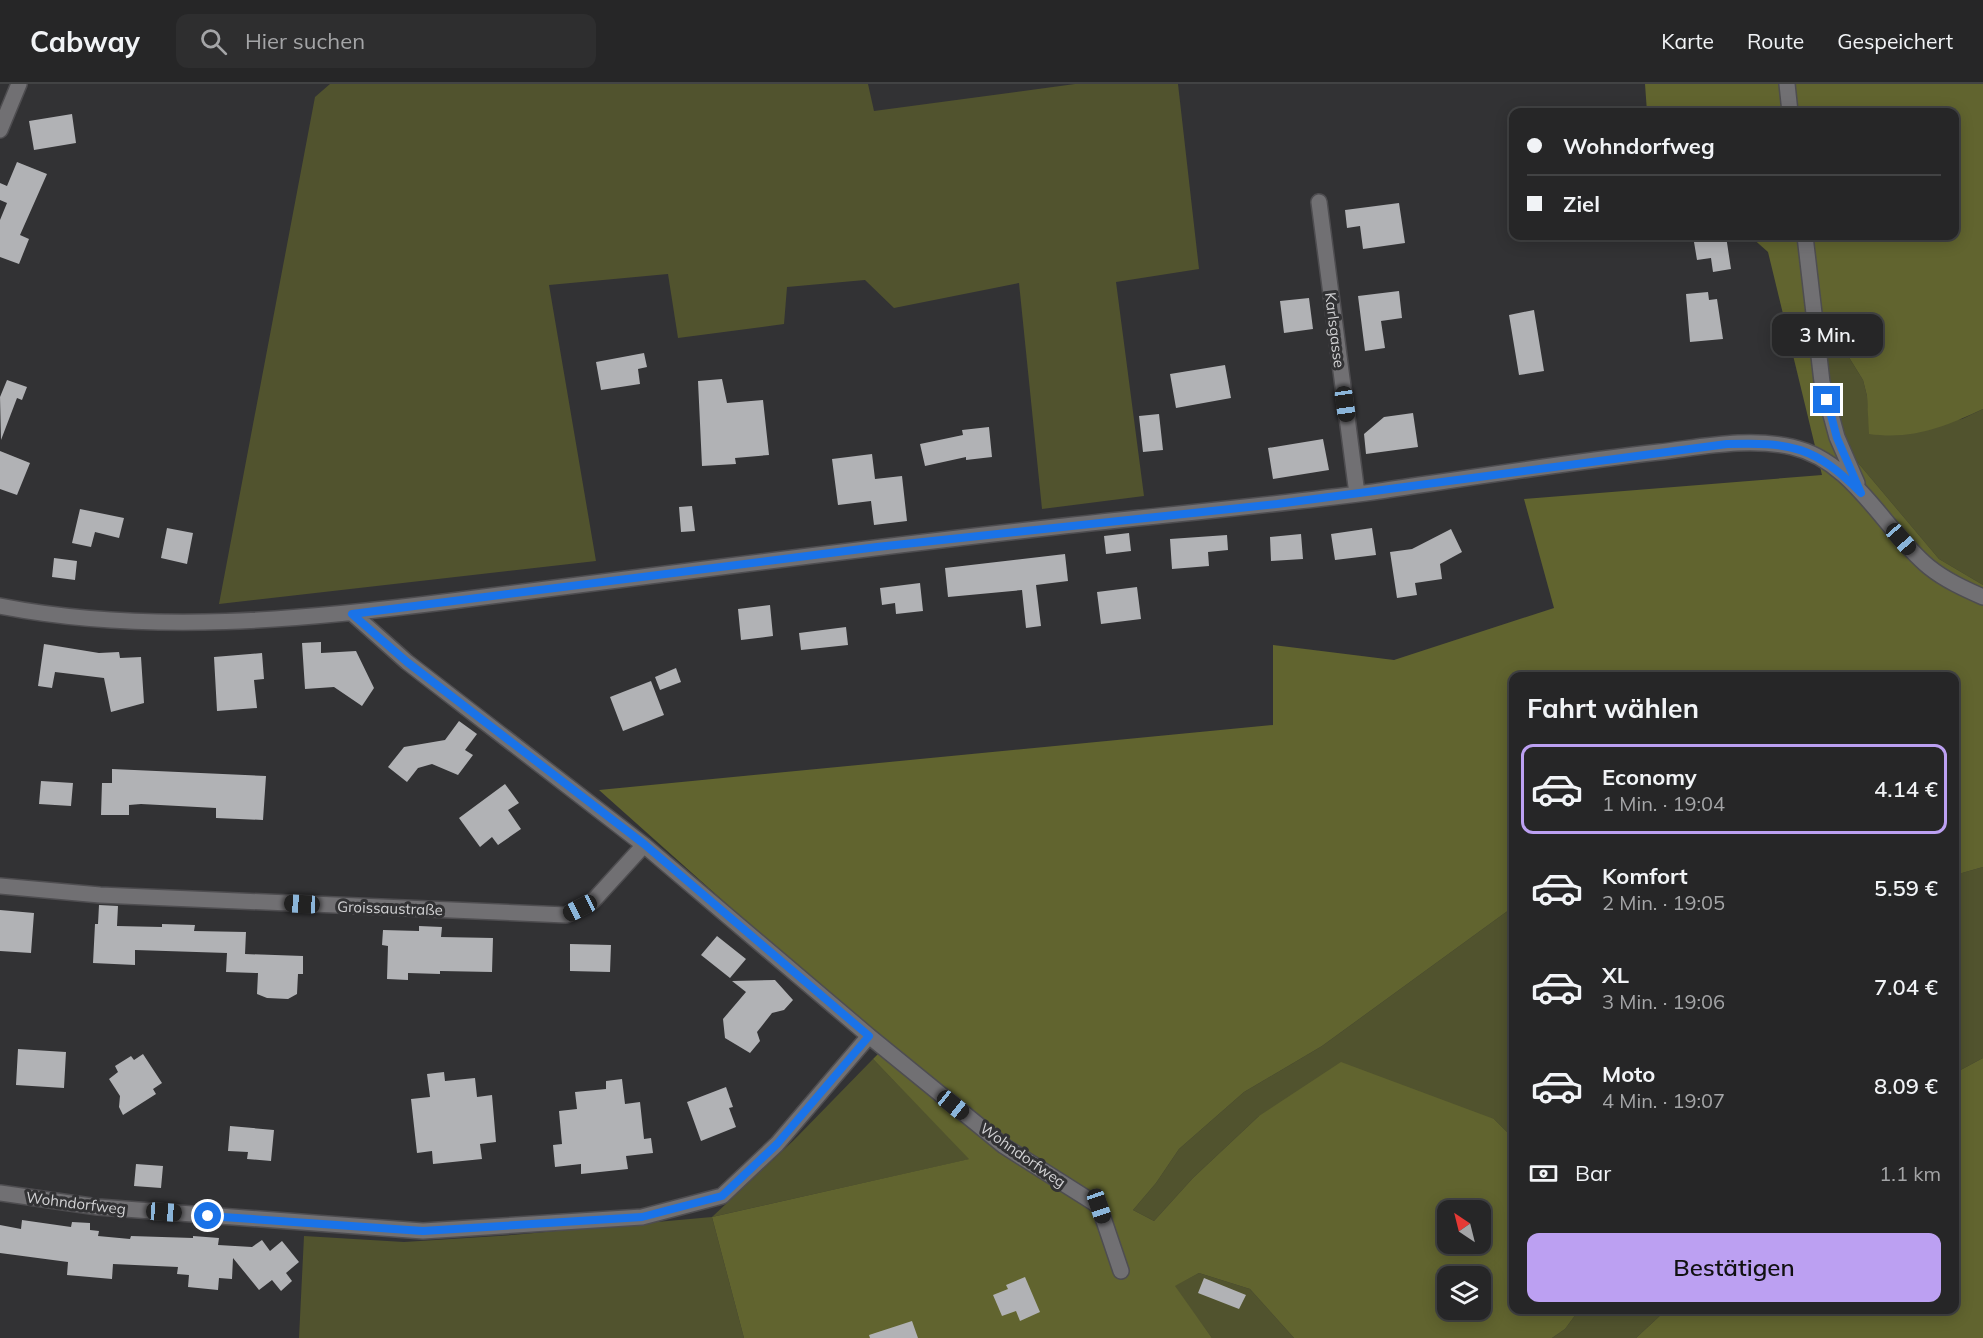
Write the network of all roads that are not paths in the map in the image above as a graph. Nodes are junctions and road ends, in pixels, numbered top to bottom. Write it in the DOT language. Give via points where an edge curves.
graph roads {
  1 [pos="19,84"];
  2 [pos="1787,84"];
  3 [pos="1790,108"];
  4 [pos="0,130"];
  5 [pos="1318,202"];
  6 [pos="1805,240"];
  7 [pos="1861,493"];
  8 [pos="1357,494"];
  9 [pos="1983,597"];
  10 [pos="0,606"];
  11 [pos="352,614"];
  12 [pos="644,844"];
  13 [pos="0,886"];
  14 [pos="869,1036"];
  15 [pos="0,1193"];
  16 [pos="1121,1271"];
  1 -- 4 [label="street"];
  2 -- 3 [label="street"];
  5 -- 8 [label="street, Karlsgasse"];
  6 -- 7 [label="street" via="1822,382 1837,438"];
  7 -- 8 [label="street" via="1827,461 1790,446 1761,443 1622,456"];
  7 -- 9 [label="street" via="1932,570"];
  8 -- 11 [label="street" via="852,550"];
  10 -- 11 [label="street" via="132,621 228,623"];
  11 -- 12 [label="street, Wohndorfweg" via="407,662"];
  12 -- 13 [label="street, Groissaustraße" via="593,901 566,915 100,895"];
  12 -- 14 [label="street, Wohndorfweg"];
  14 -- 15 [label="street, Wohndorfweg" via="777,1144 722,1196 642,1217 423,1231 98,1207"];
  14 -- 16 [label="street, Wohndorfweg" via="1004,1146 1099,1206"];
}
